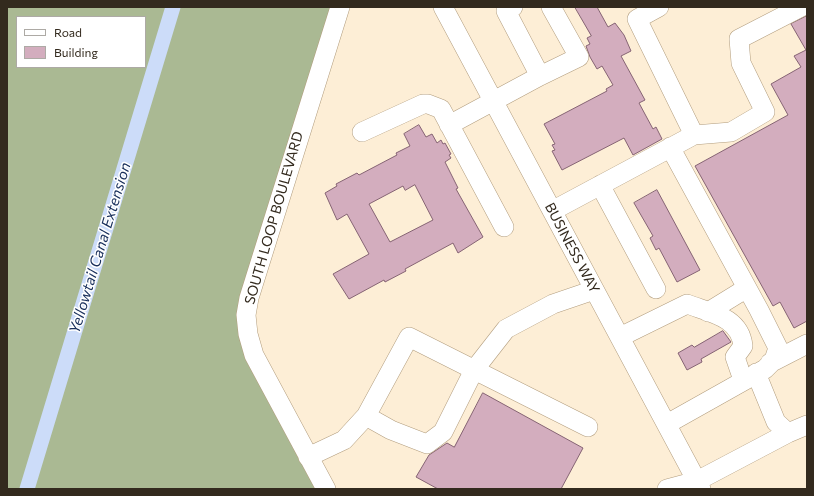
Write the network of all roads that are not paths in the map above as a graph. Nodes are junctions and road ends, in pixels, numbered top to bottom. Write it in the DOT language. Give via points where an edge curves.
graph roads {
  1 [pos="340,7"];
  2 [pos="443,7"];
  3 [pos="513,7"];
  4 [pos="551,7"];
  5 [pos="659,7"];
  6 [pos="801,7"];
  7 [pos="540,76"];
  8 [pos="494,102"];
  9 [pos="449,125"];
  10 [pos="362,132"];
  11 [pos="694,135"];
  12 [pos="670,147"];
  13 [pos="600,185"];
  14 [pos="552,211"];
  15 [pos="504,227"];
  16 [pos="747,288"];
  17 [pos="656,289"];
  18 [pos="594,290"];
  19 [pos="708,312"];
  20 [pos="620,337"];
  21 [pos="807,344"];
  22 [pos="474,370"];
  23 [pos="756,372"];
  24 [pos="366,416"];
  25 [pos="667,424"];
  26 [pos="807,425"];
  27 [pos="588,427"];
  28 [pos="788,433"];
  29 [pos="308,457"];
  30 [pos="695,486"];
  31 [pos="326,489"];
  32 [pos="667,489"];
  1 -- 29 [label="street, SOUTH LOOP BOULEVARD" via="261,254 248,298 246,315 254,355"];
  2 -- 8 [label="street, BUSINESS WAY"];
  3 -- 7 [label="street" via="506,11"];
  4 -- 7 [label="street" via="579,57"];
  5 -- 11 [label="street" via="637,19"];
  6 -- 11 [label="street" via="739,39 741,63 765,112 731,132"];
  7 -- 8 [label="street"];
  8 -- 9 [label="street"];
  8 -- 14 [label="street, BUSINESS WAY"];
  9 -- 10 [label="street" via="441,109 423,104"];
  9 -- 15 [label="street"];
  11 -- 12 [label="street"];
  12 -- 13 [label="street"];
  12 -- 16 [label="street"];
  13 -- 14 [label="street"];
  13 -- 17 [label="street"];
  14 -- 18 [label="street, BUSINESS WAY"];
  16 -- 19 [label="street"];
  16 -- 23 [label="street" via="778,348 774,360"];
  18 -- 20 [label="street, BUSINESS WAY"];
  18 -- 22 [label="street" via="553,304 506,329"];
  19 -- 20 [label="street" via="687,304"];
  19 -- 23 [label="street" via="730,320 742,337 743,346 735,357"];
  20 -- 25 [label="street, BUSINESS WAY"];
  21 -- 23 [label="street"];
  22 -- 24 [label="street" via="442,432 427,444 390,430"];
  22 -- 24 [label="street" via="409,337"];
  22 -- 27 [label="street"];
  23 -- 25 [label="street"];
  23 -- 28 [label="street" via="776,422"];
  24 -- 29 [label="street" via="344,440"];
  25 -- 30 [label="street, BUSINESS WAY"];
  26 -- 28 [label="street"];
  28 -- 30 [label="street"];
  29 -- 31 [label="street, SOUTH LOOP BOULEVARD"];
  30 -- 32 [label="street"];
}
